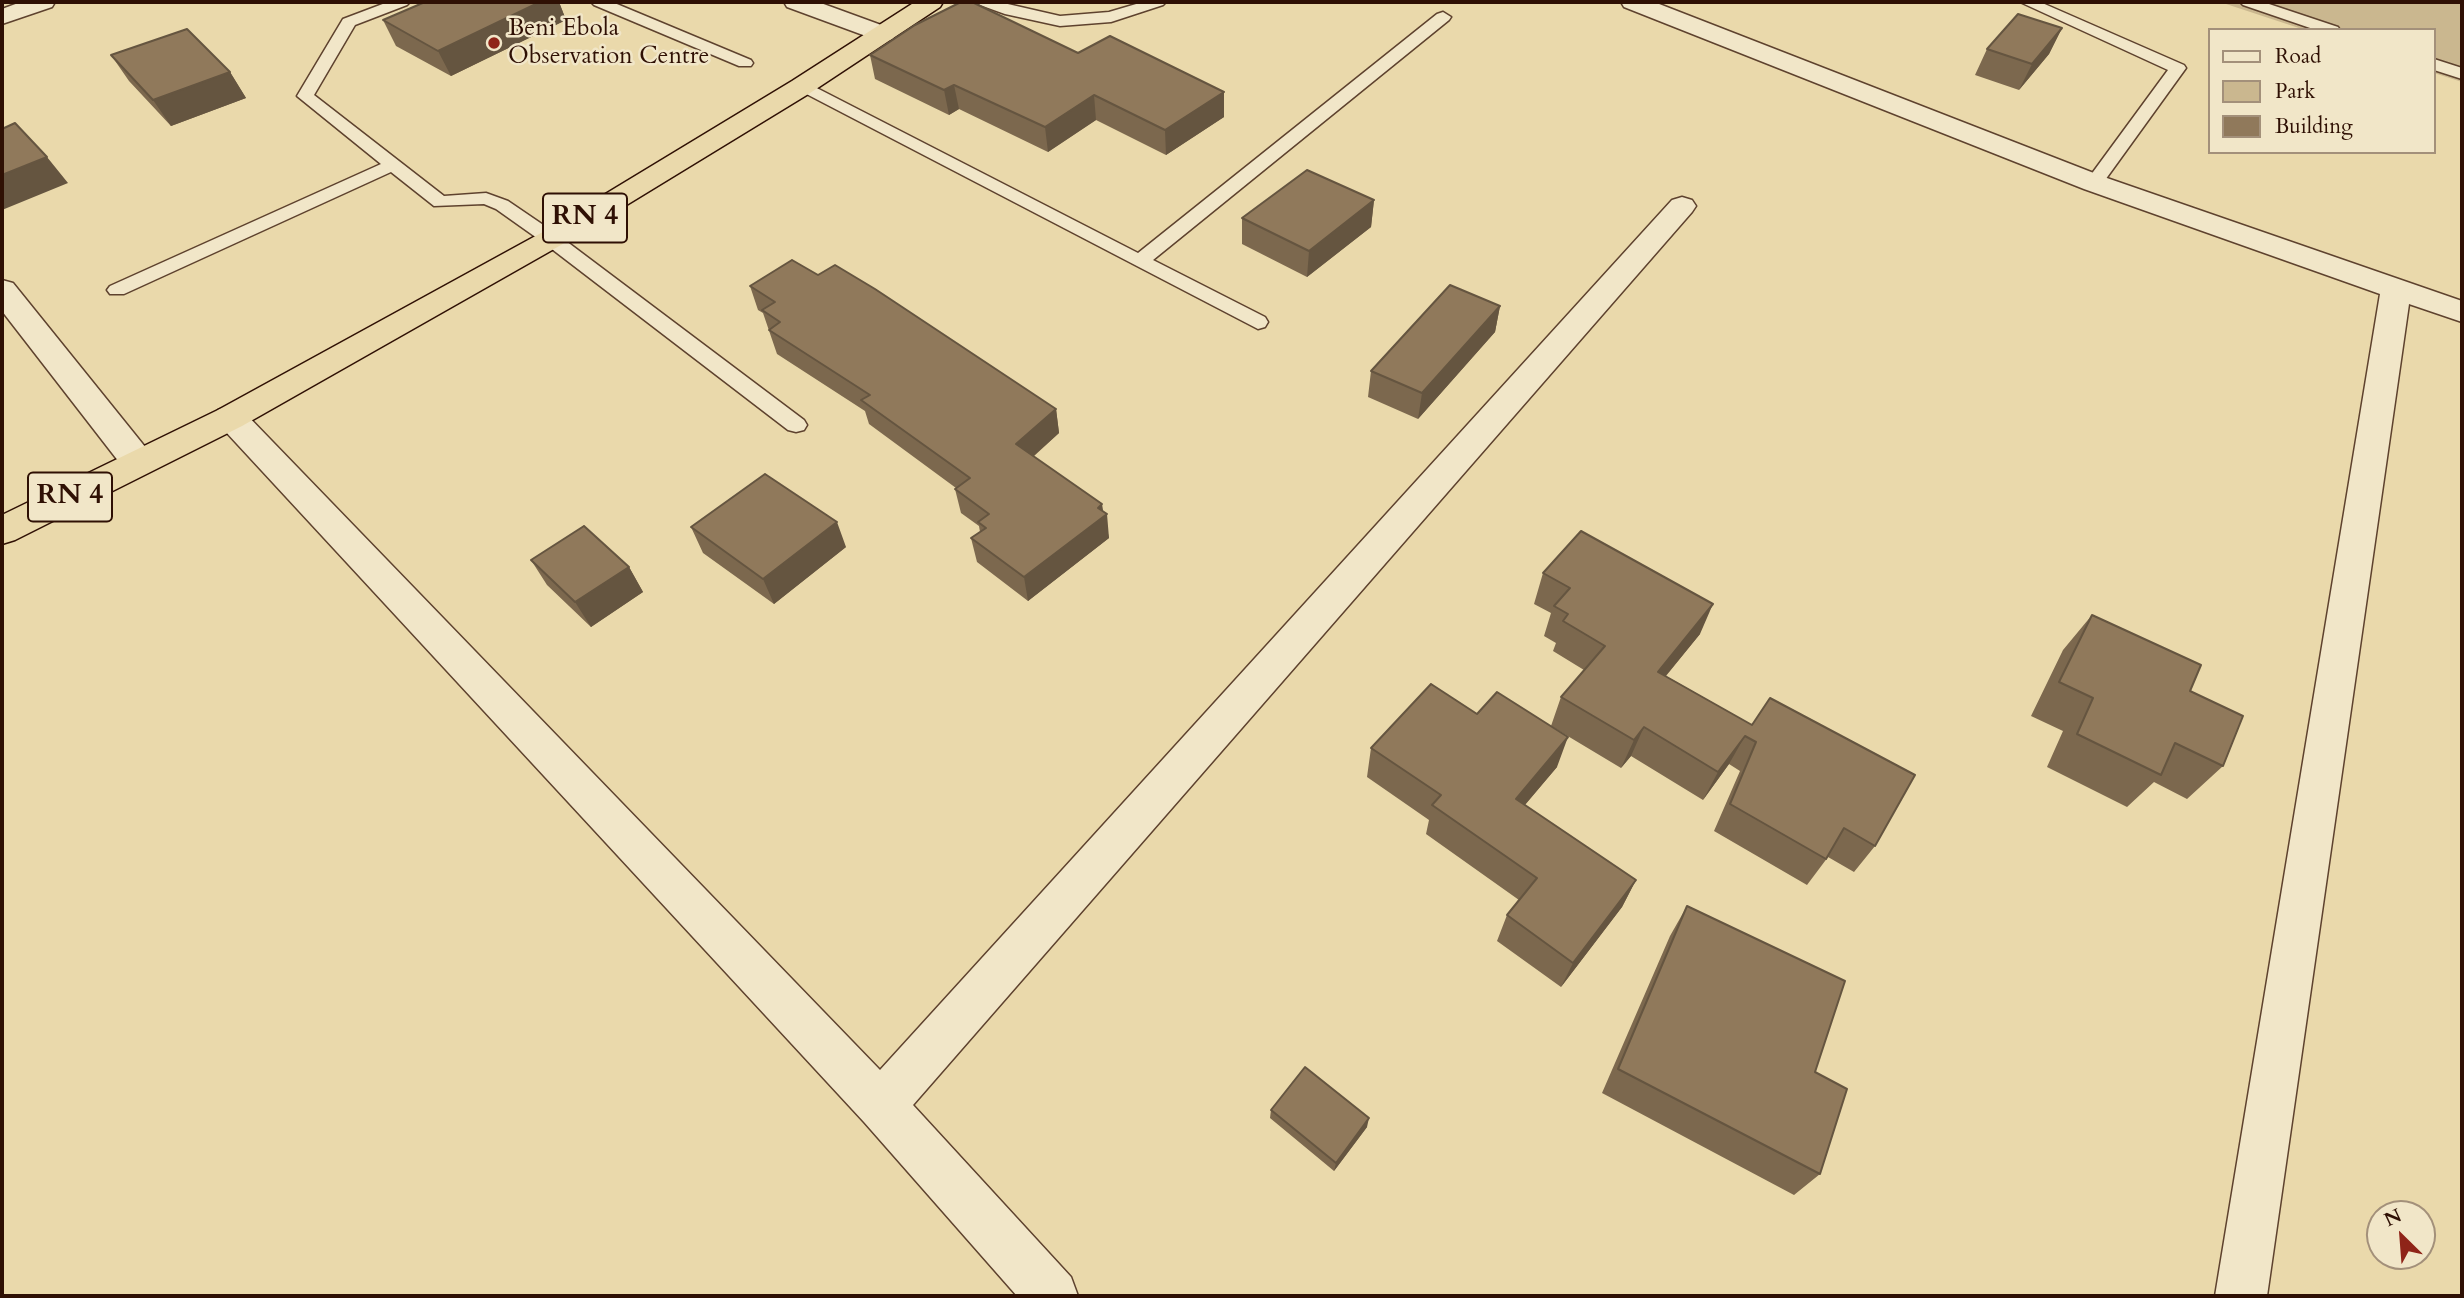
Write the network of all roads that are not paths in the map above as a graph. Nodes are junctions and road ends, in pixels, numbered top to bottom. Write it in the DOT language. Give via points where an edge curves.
graph roads {
  1 [pos="43,2"];
  2 [pos="402,2"];
  3 [pos="599,2"];
  4 [pos="796,2"];
  5 [pos="930,2"];
  6 [pos="985,2"];
  7 [pos="1158,2"];
  8 [pos="1633,2"];
  9 [pos="2028,2"];
  10 [pos="2248,2"];
  11 [pos="2,17"];
  12 [pos="1443,17"];
  13 [pos="2326,28"];
  14 [pos="883,34"];
  15 [pos="745,64"];
  16 [pos="2436,65"];
  17 [pos="2462,74"];
  18 [pos="801,88"];
  19 [pos="393,165"];
  20 [pos="2094,183"];
  21 [pos="1682,206"];
  22 [pos="551,239"];
  23 [pos="1140,261"];
  24 [pos="2396,289"];
  25 [pos="2,290"];
  26 [pos="117,290"];
  27 [pos="2462,312"];
  28 [pos="1258,322"];
  29 [pos="230,418"];
  30 [pos="796,425"];
  31 [pos="138,462"];
  32 [pos="2,531"];
  33 [pos="881,1105"];
  34 [pos="1052,1296"];
  35 [pos="2241,1296"];
  1 -- 11 [label="street"];
  2 -- 19 [label="lane" via="349,22 305,96"];
  3 -- 15 [label="lane"];
  4 -- 14 [label="street"];
  5 -- 14 [label="highway, RN 4"];
  6 -- 7 [label="lane" via="1060,20 1111,18"];
  8 -- 20 [label="street"];
  9 -- 20 [label="lane" via="2178,68"];
  10 -- 13 [label="lane"];
  12 -- 23 [label="lane"];
  14 -- 18 [label="highway, RN 4"];
  16 -- 17 [label="lane"];
  18 -- 22 [label="highway, RN 4"];
  18 -- 23 [label="lane"];
  19 -- 22 [label="lane" via="440,202 486,198"];
  19 -- 26 [label="lane"];
  20 -- 24 [label="street"];
  21 -- 33 [label="street"];
  22 -- 29 [label="highway, RN 4"];
  22 -- 30 [label="lane"];
  23 -- 28 [label="lane"];
  24 -- 27 [label="street"];
  24 -- 35 [label="street"];
  25 -- 31 [label="street"];
  29 -- 31 [label="highway, RN 4"];
  29 -- 33 [label="street"];
  31 -- 32 [label="highway, RN 4"];
  33 -- 34 [label="street"];
}
